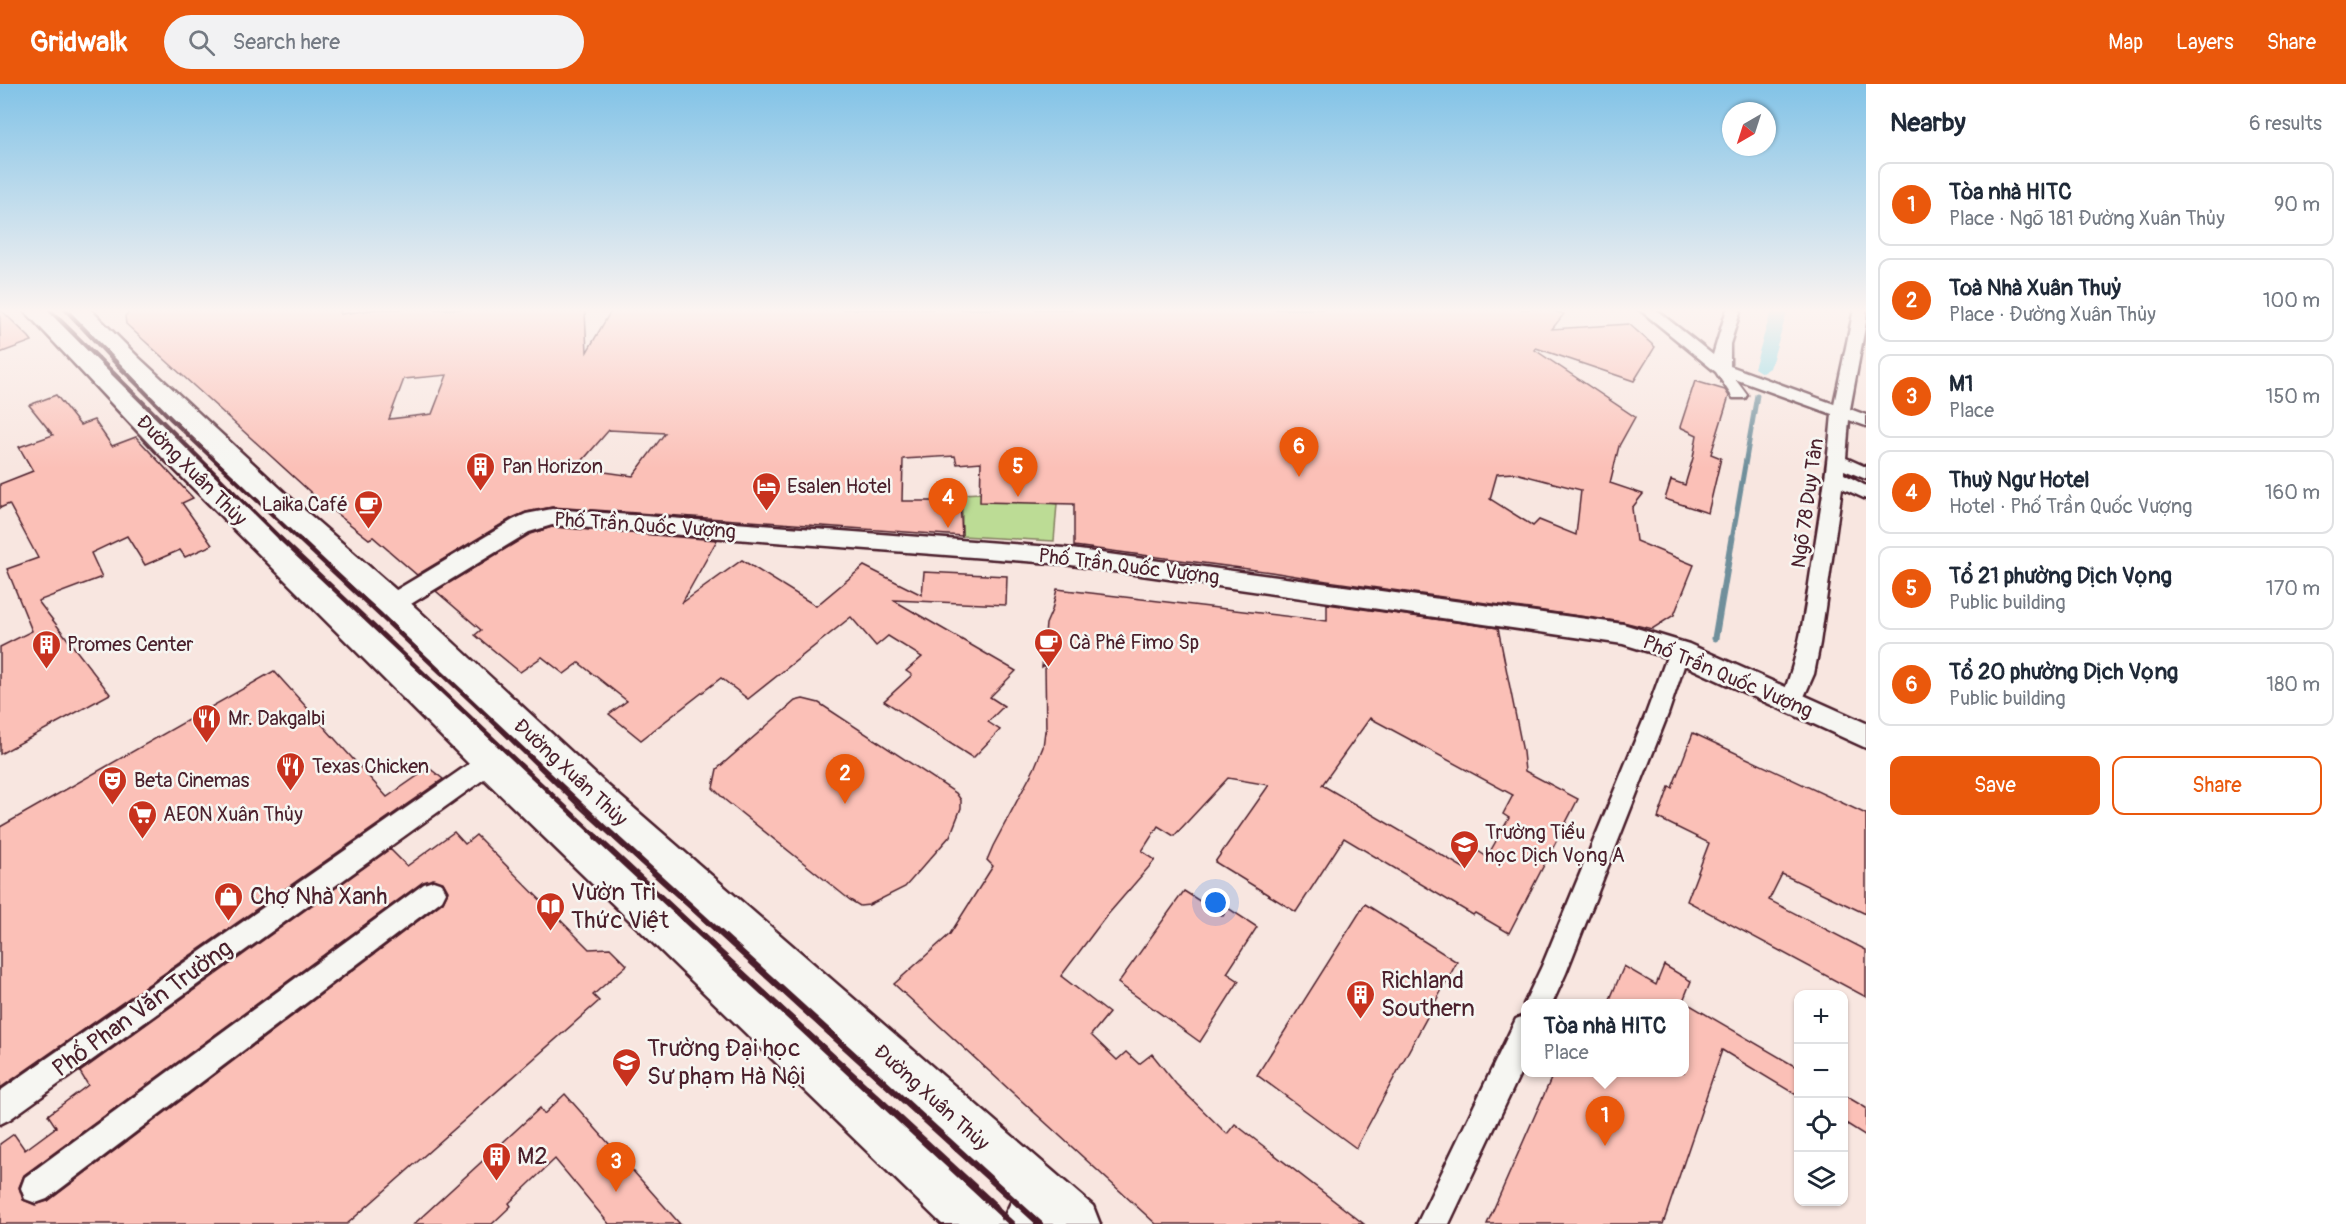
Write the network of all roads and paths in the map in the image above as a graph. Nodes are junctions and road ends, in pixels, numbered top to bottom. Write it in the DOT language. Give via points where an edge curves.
graph roads {
  1 [pos="86,362"];
  2 [pos="138,362"];
  3 [pos="1713,362"];
  4 [pos="1721,362"];
  5 [pos="1857,362"];
  6 [pos="1720,368"];
  7 [pos="1739,395"];
  8 [pos="1841,411"];
  9 [pos="1866,420"];
  10 [pos="217,444"];
  11 [pos="181,460"];
  12 [pos="1836,468"];
  13 [pos="1866,473"];
  14 [pos="1866,493"];
  15 [pos="392,604"];
  16 [pos="1679,651"];
  17 [pos="1791,702"];
  18 [pos="1866,736"];
  19 [pos="490,762"];
  20 [pos="433,892"];
  21 [pos="1540,999"];
  22 [pos="1521,1039"];
  23 [pos="0,1109"];
  24 [pos="36,1188"];
  25 [pos="1048,1215"];
  26 [pos="978,1224"];
  27 [pos="1433,1224"];
  1 -- 11 [label="main road, Đường Xuân Thủy"];
  2 -- 10 [label="main road, Đường Xuân Thủy"];
  3 -- 6 [label="street"];
  4 -- 6 [label="street"];
  5 -- 8 [label="street, Ngõ 78 Duy Tân"];
  6 -- 7 [label="street"];
  6 -- 8 [label="street"];
  8 -- 9 [label="street"];
  8 -- 12 [label="street, Ngõ 78 Duy Tân"];
  10 -- 11 [label="main road"];
  10 -- 15 [label="main road, Đường Xuân Thủy"];
  11 -- 19 [label="main road, Đường Xuân Thủy"];
  12 -- 13 [label="street"];
  12 -- 14 [label="street"];
  12 -- 17 [label="street, Ngõ 78 Duy Tân" via="1809,646"];
  15 -- 16 [label="street, Phố Trần Quốc Vượng" via="521,526 552,517 1122,562 1623,634"];
  15 -- 25 [label="main road, Đường Xuân Thủy"];
  16 -- 17 [label="street, Phố Trần Quốc Vượng"];
  16 -- 21 [label="street"];
  17 -- 18 [label="street, Phố Trần Quốc Vượng"];
  19 -- 23 [label="street, Phố Phan Văn Trường"];
  19 -- 26 [label="main road, Đường Xuân Thủy"];
  20 -- 24 [label="street"];
  22 -- 27 [label="street"];
}
